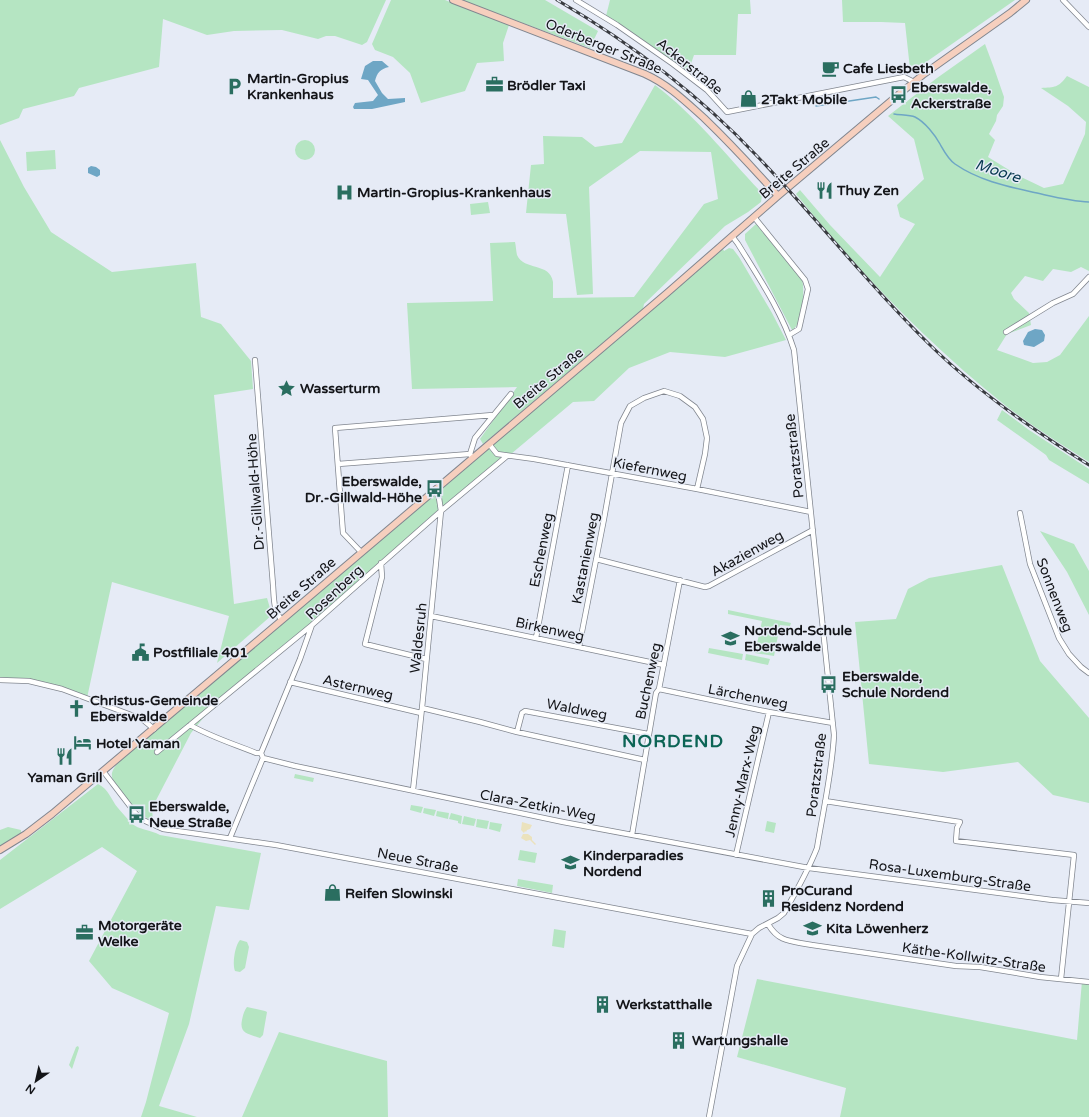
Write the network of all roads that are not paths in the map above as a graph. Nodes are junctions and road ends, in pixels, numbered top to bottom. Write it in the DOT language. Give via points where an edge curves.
graph roads {
  1 [pos="453,0"];
  2 [pos="576,0"];
  3 [pos="1026,0"];
  4 [pos="1063,0"];
  5 [pos="1089,27"];
  6 [pos="914,82"];
  7 [pos="778,196"];
  8 [pos="754,217"];
  9 [pos="732,236"];
  10 [pos="1089,277"];
  11 [pos="1006,332"];
  12 [pos="789,335"];
  13 [pos="255,360"];
  14 [pos="511,394"];
  15 [pos="493,415"];
  16 [pos="489,444"];
  17 [pos="471,456"];
  18 [pos="507,456"];
  19 [pos="338,464"];
  20 [pos="568,465"];
  21 [pos="612,474"];
  22 [pos="435,489"];
  23 [pos="697,489"];
  24 [pos="441,511"];
  25 [pos="811,512"];
  26 [pos="1020,513"];
  27 [pos="813,530"];
  28 [pos="361,552"];
  29 [pos="596,558"];
  30 [pos="381,563"];
  31 [pos="680,580"];
  32 [pos="431,616"];
  33 [pos="282,620"];
  34 [pos="312,625"];
  35 [pos="536,638"];
  36 [pos="579,647"];
  37 [pos="426,659"];
  38 [pos="664,665"];
  39 [pos="1089,673"];
  40 [pos="0,680"];
  41 [pos="290,682"];
  42 [pos="659,689"];
  43 [pos="422,711"];
  44 [pos="769,712"];
  45 [pos="833,724"];
  46 [pos="190,725"];
  47 [pos="154,728"];
  48 [pos="517,732"];
  49 [pos="648,734"];
  50 [pos="157,752"];
  51 [pos="262,755"];
  52 [pos="645,760"];
  53 [pos="102,771"];
  54 [pos="413,790"];
  55 [pos="825,801"];
  56 [pos="632,835"];
  57 [pos="230,838"];
  58 [pos="0,850"];
  59 [pos="736,855"];
  60 [pos="809,868"];
  61 [pos="1070,901"];
  62 [pos="1089,903"];
  63 [pos="768,924"];
  64 [pos="752,934"];
  65 [pos="1061,979"];
  66 [pos="1089,982"];
  67 [pos="709,1117"];
  1 -- 7 [label="main road, Oderberger Straße" via="663,82 740,153"];
  2 -- 6 [label="street, Ackerstraße" via="673,64 707,90 727,112 904,77"];
  3 -- 6 [label="main road, Breite Straße"];
  4 -- 5 [label="street"];
  6 -- 7 [label="main road, Breite Straße"];
  7 -- 8 [label="main road, Breite Straße"];
  8 -- 9 [label="main road, Breite Straße"];
  8 -- 12 [label="street" via="805,280 808,289 799,329"];
  9 -- 12 [label="street, Poratzstraße" via="774,303"];
  9 -- 16 [label="main road, Breite Straße"];
  10 -- 11 [label="street" via="1073,294 1053,303"];
  12 -- 25 [label="street, Poratzstraße" via="794,350"];
  13 -- 33 [label="street, Dr.-Gillwald-Höhe" via="275,609"];
  14 -- 15 [label="street"];
  15 -- 17 [label="street" via="474,438"];
  15 -- 19 [label="street" via="335,428"];
  16 -- 17 [label="main road, Breite Straße"];
  16 -- 18 [label="street, Kiefernweg" via="497,454"];
  17 -- 19 [label="street"];
  17 -- 22 [label="main road, Breite Straße"];
  18 -- 20 [label="street, Kiefernweg"];
  18 -- 24 [label="street, Rosenberg"];
  19 -- 28 [label="street" via="343,533"];
  20 -- 21 [label="street, Kiefernweg"];
  20 -- 35 [label="street, Eschenweg"];
  21 -- 23 [label="street, Kiefernweg"];
  21 -- 23 [label="street" via="621,423 630,406 664,391 680,396 695,407 703,419 707,438"];
  21 -- 29 [label="street, Kastanienweg"];
  22 -- 24 [label="street, Waldesruh"];
  22 -- 28 [label="main road, Breite Straße"];
  23 -- 25 [label="street, Kiefernweg"];
  24 -- 30 [label="street, Rosenberg"];
  24 -- 32 [label="street, Waldesruh"];
  25 -- 27 [label="street, Poratzstraße"];
  26 -- 39 [label="street, Sonnenweg" via="1030,564 1059,638 1069,654"];
  27 -- 31 [label="street, Akazienweg" via="710,586"];
  27 -- 45 [label="street, Poratzstraße"];
  28 -- 33 [label="main road, Breite Straße"];
  29 -- 31 [label="street, Akazienweg"];
  29 -- 36 [label="street, Kastanienweg"];
  30 -- 34 [label="street, Rosenberg"];
  30 -- 37 [label="street" via="382,577 365,644"];
  31 -- 38 [label="street, Buchenweg"];
  32 -- 35 [label="street, Birkenweg"];
  32 -- 37 [label="street, Waldesruh"];
  33 -- 47 [label="main road, Breite Straße"];
  34 -- 41 [label="street, Rosenberg"];
  34 -- 46 [label="street"];
  35 -- 36 [label="street, Birkenweg"];
  36 -- 38 [label="street, Birkenweg"];
  37 -- 43 [label="street, Waldesruh"];
  38 -- 42 [label="street, Buchenweg"];
  40 -- 47 [label="street" via="28,681 62,689 142,719"];
  41 -- 43 [label="street, Asternweg"];
  41 -- 51 [label="street, Rosenberg"];
  42 -- 44 [label="street, Lärchenweg"];
  42 -- 49 [label="street, Buchenweg"];
  43 -- 48 [label="street"];
  43 -- 54 [label="street, Waldesruh"];
  44 -- 45 [label="street, Lärchenweg"];
  44 -- 59 [label="street, Jenny-Marx-Weg"];
  45 -- 55 [label="street, Poratzstraße" via="834,746"];
  46 -- 50 [label="street"];
  46 -- 51 [label="street, Clara-Zetkin-Weg"];
  47 -- 53 [label="main road, Breite Straße"];
  48 -- 49 [label="street, Waldweg" via="524,711"];
  48 -- 52 [label="street"];
  49 -- 52 [label="street, Buchenweg"];
  51 -- 54 [label="street, Clara-Zetkin-Weg" via="295,766"];
  51 -- 57 [label="street, Rosenberg"];
  52 -- 56 [label="street, Buchenweg"];
  53 -- 57 [label="street, Neue Straße" via="136,814 149,823 163,829"];
  53 -- 58 [label="main road, Breite Straße" via="32,830"];
  54 -- 56 [label="street, Clara-Zetkin-Weg"];
  55 -- 60 [label="street, Poratzstraße" via="817,848"];
  55 -- 61 [label="street" via="960,822 956,841 1074,855"];
  56 -- 59 [label="street, Clara-Zetkin-Weg"];
  57 -- 64 [label="street, Neue Straße"];
  59 -- 60 [label="street, Clara-Zetkin-Weg"];
  60 -- 61 [label="street, Rosa-Luxemburg-Straße"];
  60 -- 63 [label="street, Poratzstraße" via="784,913"];
  61 -- 62 [label="street, Rosa-Luxemburg-Straße"];
  61 -- 65 [label="street"];
  63 -- 64 [label="street, Poratzstraße"];
  63 -- 65 [label="street, Käthe-Kollwitz-Straße" via="778,937 801,943"];
  64 -- 67 [label="street" via="735,973"];
  65 -- 66 [label="street, Käthe-Kollwitz-Straße"];
}
